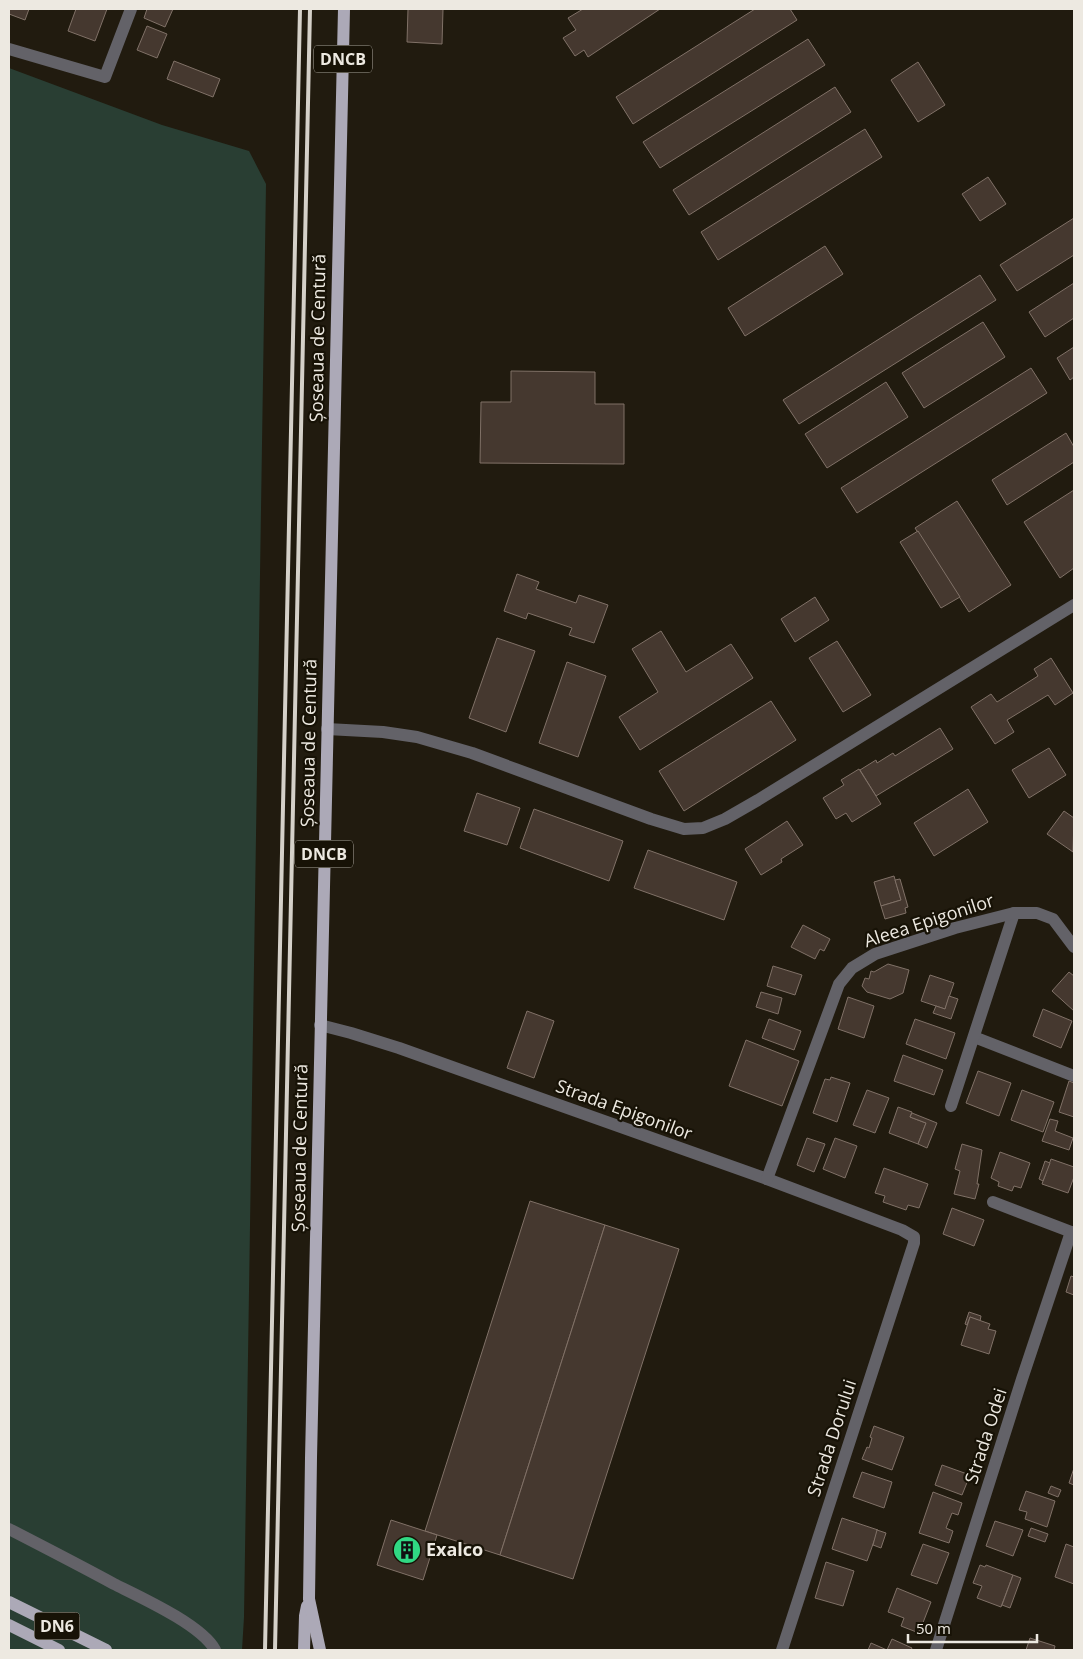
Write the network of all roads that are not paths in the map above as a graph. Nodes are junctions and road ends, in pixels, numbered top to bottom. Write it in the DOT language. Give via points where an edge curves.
graph roads {
  1 [pos="131,9"];
  2 [pos="344,9"];
  3 [pos="9,49"];
  4 [pos="1074,605"];
  5 [pos="327,729"];
  6 [pos="1014,913"];
  7 [pos="1074,947"];
  8 [pos="320,1025"];
  9 [pos="974,1038"];
  10 [pos="1074,1076"];
  11 [pos="951,1106"];
  12 [pos="767,1179"];
  13 [pos="993,1202"];
  14 [pos="1073,1233"];
  15 [pos="914,1237"];
  16 [pos="9,1529"];
  17 [pos="309,1599"];
  18 [pos="9,1602"];
  19 [pos="9,1625"];
  20 [pos="59,1650"];
  21 [pos="106,1650"];
  22 [pos="215,1650"];
  23 [pos="304,1650"];
  24 [pos="320,1650"];
  25 [pos="782,1650"];
  26 [pos="936,1650"];
  1 -- 3 [label="street" via="105,78"];
  2 -- 5 [label="main road, Șoseaua de Centură / DNCB"];
  4 -- 5 [label="street" via="758,800 703,828 684,829 472,753 417,737"];
  5 -- 8 [label="main road, Șoseaua de Centură / DNCB"];
  6 -- 7 [label="street" via="1037,913 1054,919"];
  6 -- 9 [label="street, Aleea Epigonilor"];
  6 -- 12 [label="street, Aleea Epigonilor" via="875,954 862,960 845,975"];
  8 -- 12 [label="street, Strada Epigonilor" via="399,1048"];
  8 -- 17 [label="main road, Șoseaua de Centură / DNCB"];
  9 -- 10 [label="street"];
  9 -- 11 [label="street, Aleea Epigonilor"];
  12 -- 15 [label="street, Strada Epigonilor"];
  13 -- 14 [label="street"];
  14 -- 26 [label="street, Strada Odei" via="1019,1388"];
  15 -- 25 [label="street, Strada Dorului"];
  16 -- 22 [label="street" via="189,1625"];
  17 -- 23 [label="main road, Șoseaua de Centură / DNCB"];
  17 -- 24 [label="main road, Șoseaua de Centură / DNCB"];
  18 -- 21 [label="main road, DN6"];
  19 -- 20 [label="main road, DN6"];
}
